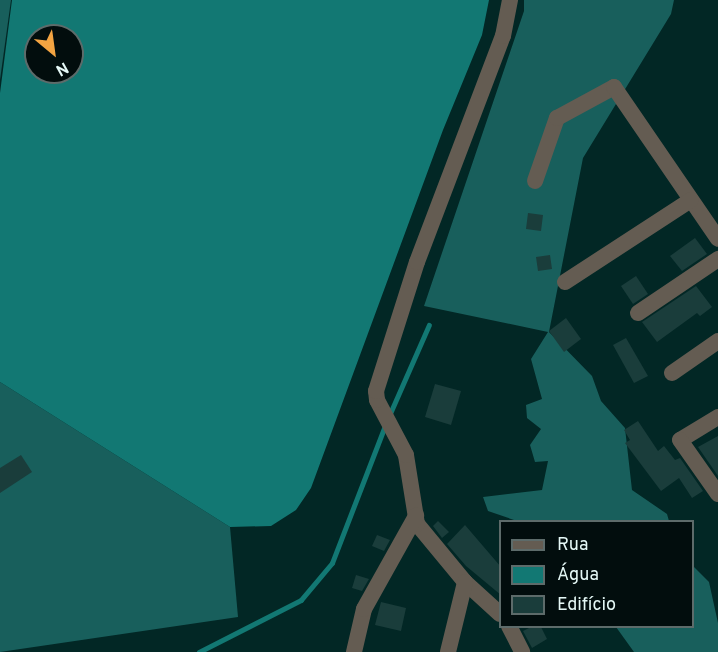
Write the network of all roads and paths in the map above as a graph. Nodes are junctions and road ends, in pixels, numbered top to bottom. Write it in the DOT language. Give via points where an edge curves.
graph roads {
  1 [pos="510,0"];
  2 [pos="535,181"];
  3 [pos="691,200"];
  4 [pos="718,240"];
  5 [pos="718,259"];
  6 [pos="565,282"];
  7 [pos="638,313"];
  8 [pos="718,341"];
  9 [pos="672,373"];
  10 [pos="718,417"];
  11 [pos="718,494"];
  12 [pos="416,516"];
  13 [pos="465,582"];
  14 [pos="499,612"];
  15 [pos="510,628"];
  16 [pos="354,652"];
  17 [pos="448,652"];
  18 [pos="522,652"];
  1 -- 12 [label="street" via="502,36 417,262 380,377 377,400 406,455"];
  2 -- 3 [label="street" via="557,118 614,87"];
  3 -- 4 [label="street"];
  3 -- 6 [label="street"];
  5 -- 7 [label="street"];
  8 -- 9 [label="street"];
  10 -- 11 [label="street" via="680,440"];
  12 -- 13 [label="street" via="428,541"];
  12 -- 16 [label="street" via="364,609"];
  13 -- 14 [label="street"];
  13 -- 17 [label="street"];
  15 -- 18 [label="street"];
}
